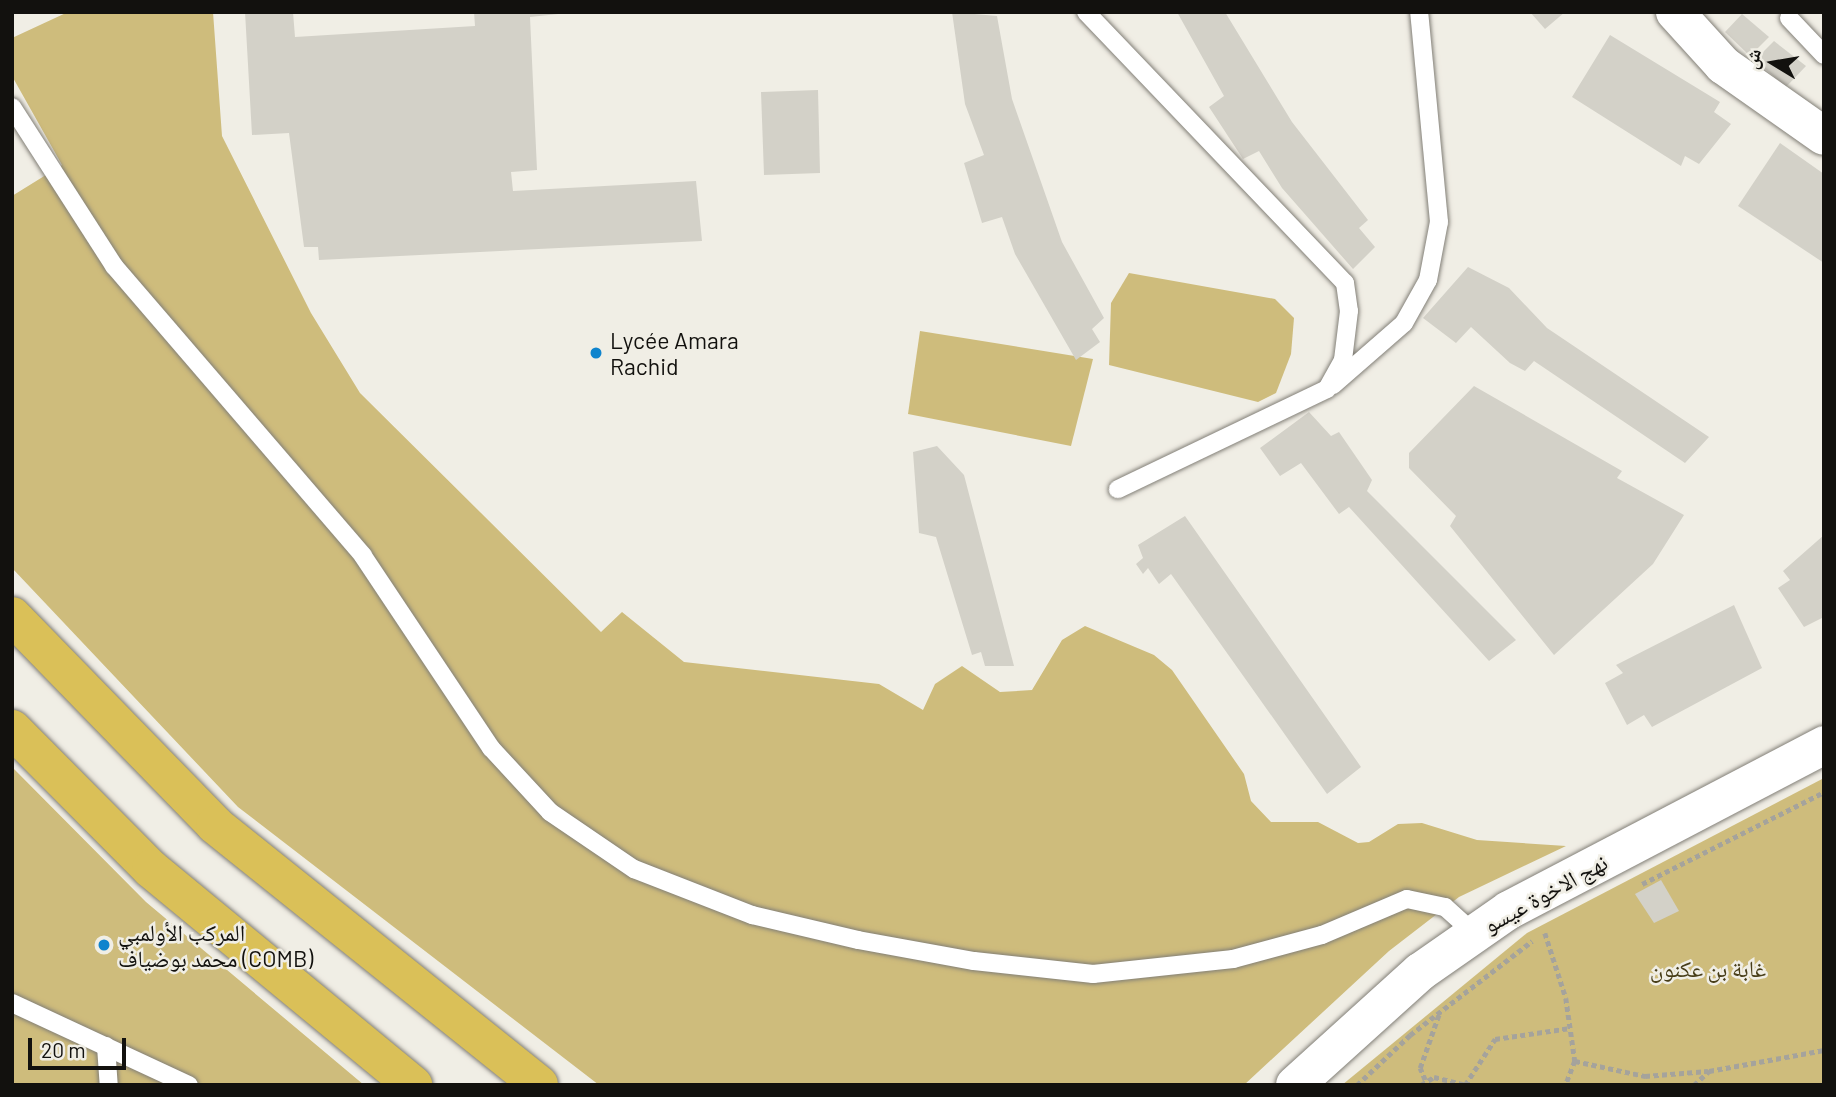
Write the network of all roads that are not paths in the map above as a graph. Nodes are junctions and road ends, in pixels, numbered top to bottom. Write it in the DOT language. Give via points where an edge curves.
graph roads {
  1 [pos="1086,12"];
  2 [pos="1419,12"];
  3 [pos="1675,12"];
  4 [pos="1788,18"];
  5 [pos="1824,55"];
  6 [pos="12,107"];
  7 [pos="1824,136"];
  8 [pos="1327,389"];
  9 [pos="1118,489"];
  10 [pos="12,617"];
  11 [pos="12,729"];
  12 [pos="1824,745"];
  13 [pos="1474,933"];
  14 [pos="12,1003"];
  15 [pos="106,1046"];
  16 [pos="109,1085"];
  17 [pos="189,1085"];
  18 [pos="413,1085"];
  19 [pos="540,1085"];
  20 [pos="1295,1085"];
  1 -- 8 [label="lane" via="1345,283 1349,311 1343,360"];
  2 -- 8 [label="lane" via="1439,222 1428,280 1404,323"];
  3 -- 7 [label="street" via="1723,65"];
  4 -- 5 [label="lane"];
  6 -- 13 [label="lane" via="114,266 363,556 497,756 550,812 634,869 752,915 858,940 974,961 1093,974 1233,959 1322,934 1407,899 1445,907"];
  8 -- 9 [label="lane"];
  10 -- 19 [label="highway" via="114,727 224,834"];
  11 -- 18 [label="highway" via="160,877"];
  12 -- 13 [label="street, نهج الاخوة عيسو"];
  13 -- 20 [label="street, نهج الاخوة عيسو" via="1384,1003"];
  14 -- 15 [label="lane"];
  15 -- 16 [label="lane"];
  15 -- 17 [label="lane"];
}
